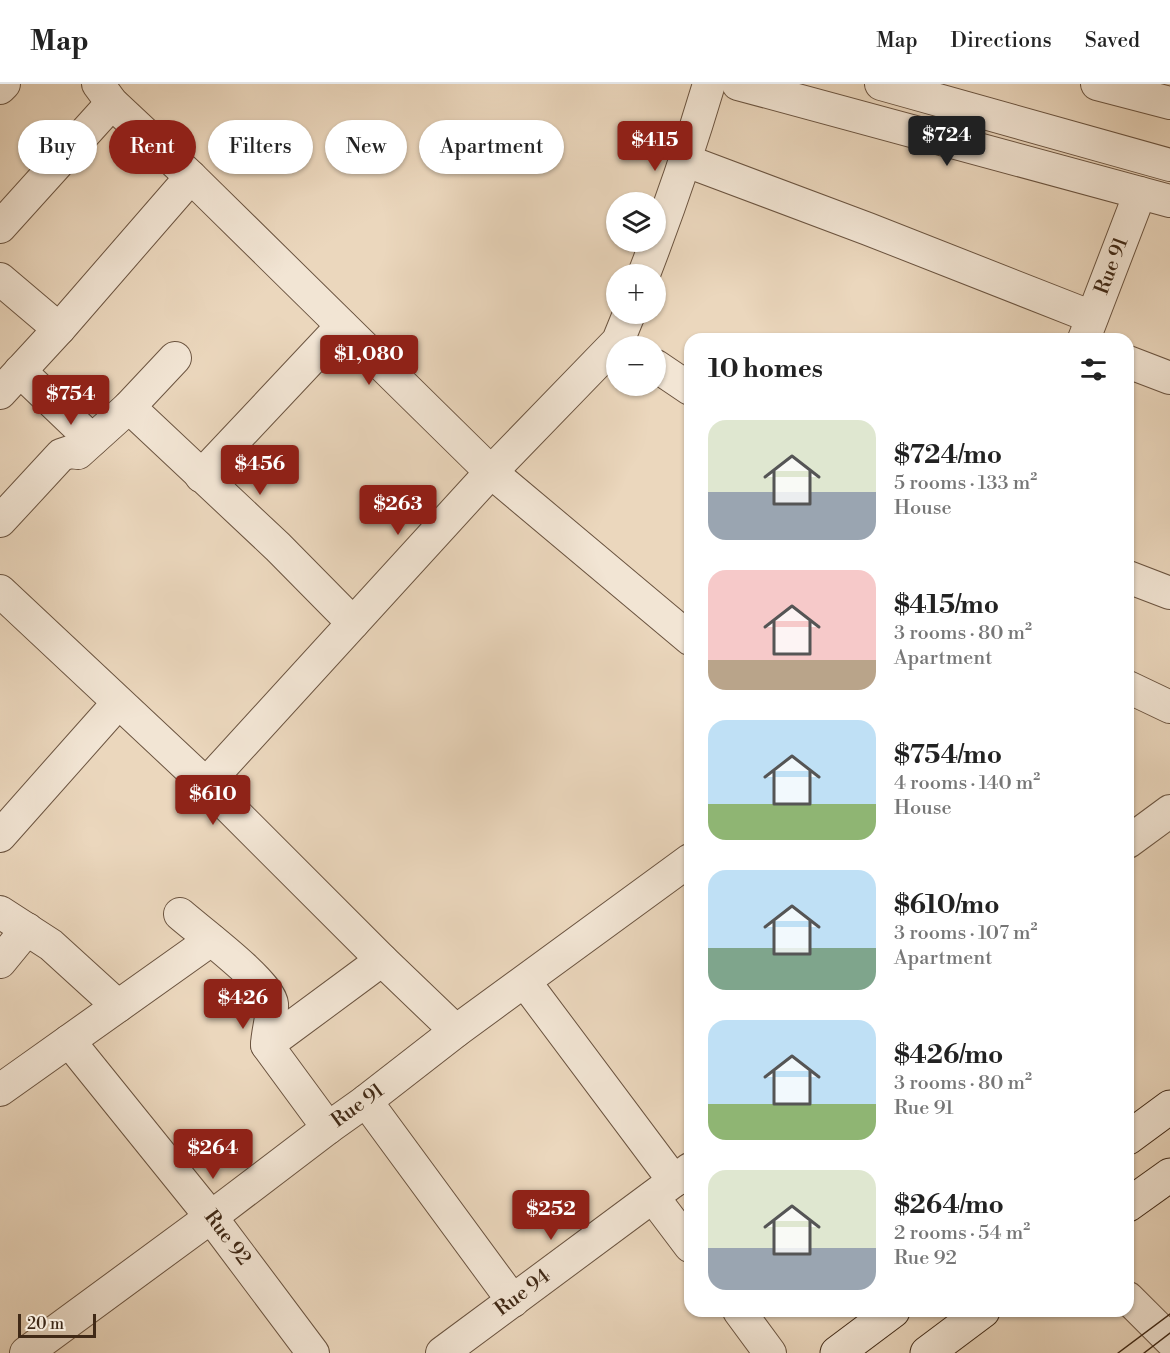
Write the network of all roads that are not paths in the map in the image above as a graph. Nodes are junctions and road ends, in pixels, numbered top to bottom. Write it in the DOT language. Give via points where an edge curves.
graph roads {
  1 [pos="4,84"];
  2 [pos="709,84"];
  3 [pos="738,84"];
  4 [pos="889,85"];
  5 [pos="1108,85"];
  6 [pos="0,88"];
  7 [pos="105,93"];
  8 [pos="1170,103"];
  9 [pos="684,160"];
  10 [pos="1170,165"];
  11 [pos="191,177"];
  12 [pos="1140,193"];
  13 [pos="1170,201"];
  14 [pos="0,227"];
  15 [pos="648,264"];
  16 [pos="0,279"];
  17 [pos="342,326"];
  18 [pos="1088,328"];
  19 [pos="58,329"];
  20 [pos="625,334"];
  21 [pos="175,358"];
  22 [pos="1134,364"];
  23 [pos="666,373"];
  24 [pos="1170,378"];
  25 [pos="10,382"];
  26 [pos="684,385"];
  27 [pos="129,407"];
  28 [pos="92,440"];
  29 [pos="491,472"];
  30 [pos="201,476"];
  31 [pos="0,520"];
  32 [pos="1134,579"];
  33 [pos="0,591"];
  34 [pos="1170,593"];
  35 [pos="353,623"];
  36 [pos="684,634"];
  37 [pos="1134,690"];
  38 [pos="118,703"];
  39 [pos="1170,707"];
  40 [pos="206,784"];
  41 [pos="1170,811"];
  42 [pos="0,836"];
  43 [pos="1134,838"];
  44 [pos="684,864"];
  45 [pos="0,912"];
  46 [pos="180,914"];
  47 [pos="27,929"];
  48 [pos="211,940"];
  49 [pos="382,960"];
  50 [pos="0,962"];
  51 [pos="525,982"];
  52 [pos="118,1006"];
  53 [pos="456,1031"];
  54 [pos="69,1041"];
  55 [pos="267,1046"];
  56 [pos="0,1090"];
  57 [pos="366,1101"];
  58 [pos="1170,1107"];
  59 [pos="328,1128"];
  60 [pos="1134,1134"];
  61 [pos="1170,1175"];
  62 [pos="672,1183"];
  63 [pos="1134,1201"];
  64 [pos="211,1216"];
  65 [pos="684,1225"];
  66 [pos="513,1300"];
  67 [pos="1134,1304"];
  68 [pos="743,1317"];
  69 [pos="885,1317"];
  70 [pos="976,1317"];
  71 [pos="1170,1340"];
  72 [pos="26,1353"];
  73 [pos="313,1353"];
  74 [pos="442,1353"];
  75 [pos="770,1353"];
  76 [pos="837,1353"];
  77 [pos="927,1353"];
  1 -- 6 [label="street"];
  2 -- 9 [label="street"];
  3 -- 12 [label="street"];
  4 -- 10 [label="street"];
  5 -- 8 [label="street"];
  7 -- 11 [label="street"];
  7 -- 14 [label="street"];
  9 -- 15 [label="street"];
  9 -- 18 [label="street" via="857,225"];
  11 -- 17 [label="street"];
  11 -- 19 [label="street"];
  12 -- 13 [label="street"];
  12 -- 18 [label="street, Rue 91"];
  16 -- 19 [label="street"];
  17 -- 29 [label="street"];
  17 -- 30 [label="street"];
  19 -- 25 [label="street"];
  20 -- 29 [label="street"];
  21 -- 27 [label="street"];
  22 -- 24 [label="street"];
  23 -- 26 [label="street"];
  25 -- 28 [label="street"];
  27 -- 28 [label="street"];
  27 -- 30 [label="street"];
  28 -- 31 [label="street" via="78,453 61,455"];
  29 -- 35 [label="street"];
  29 -- 36 [label="street"];
  30 -- 35 [label="street"];
  32 -- 34 [label="street"];
  33 -- 38 [label="street"];
  35 -- 40 [label="street"];
  37 -- 39 [label="street"];
  38 -- 40 [label="street"];
  38 -- 42 [label="street"];
  40 -- 49 [label="street"];
  41 -- 43 [label="street"];
  44 -- 51 [label="street, Rue 91"];
  45 -- 47 [label="street"];
  46 -- 48 [label="street"];
  47 -- 50 [label="street"];
  47 -- 52 [label="street" via="51,945"];
  48 -- 52 [label="street"];
  48 -- 55 [label="street" via="268,994 272,1004"];
  49 -- 53 [label="street"];
  49 -- 55 [label="street"];
  51 -- 53 [label="street, Rue 91"];
  51 -- 62 [label="street"];
  52 -- 54 [label="street"];
  53 -- 57 [label="street, Rue 91"];
  54 -- 56 [label="street"];
  54 -- 64 [label="street, Rue 92"];
  55 -- 59 [label="street"];
  57 -- 59 [label="street, Rue 91"];
  57 -- 66 [label="street"];
  58 -- 60 [label="main road"];
  59 -- 64 [label="street, Rue 91"];
  61 -- 63 [label="main road"];
  62 -- 65 [label="street"];
  62 -- 66 [label="street, Rue 94"];
  64 -- 72 [label="street, Rue 91"];
  64 -- 73 [label="street, Rue 92"];
  66 -- 74 [label="street, Rue 94"];
  67 -- 71 [label="street"];
  68 -- 75 [label="street"];
  69 -- 76 [label="main road"];
  70 -- 77 [label="main road"];
}
